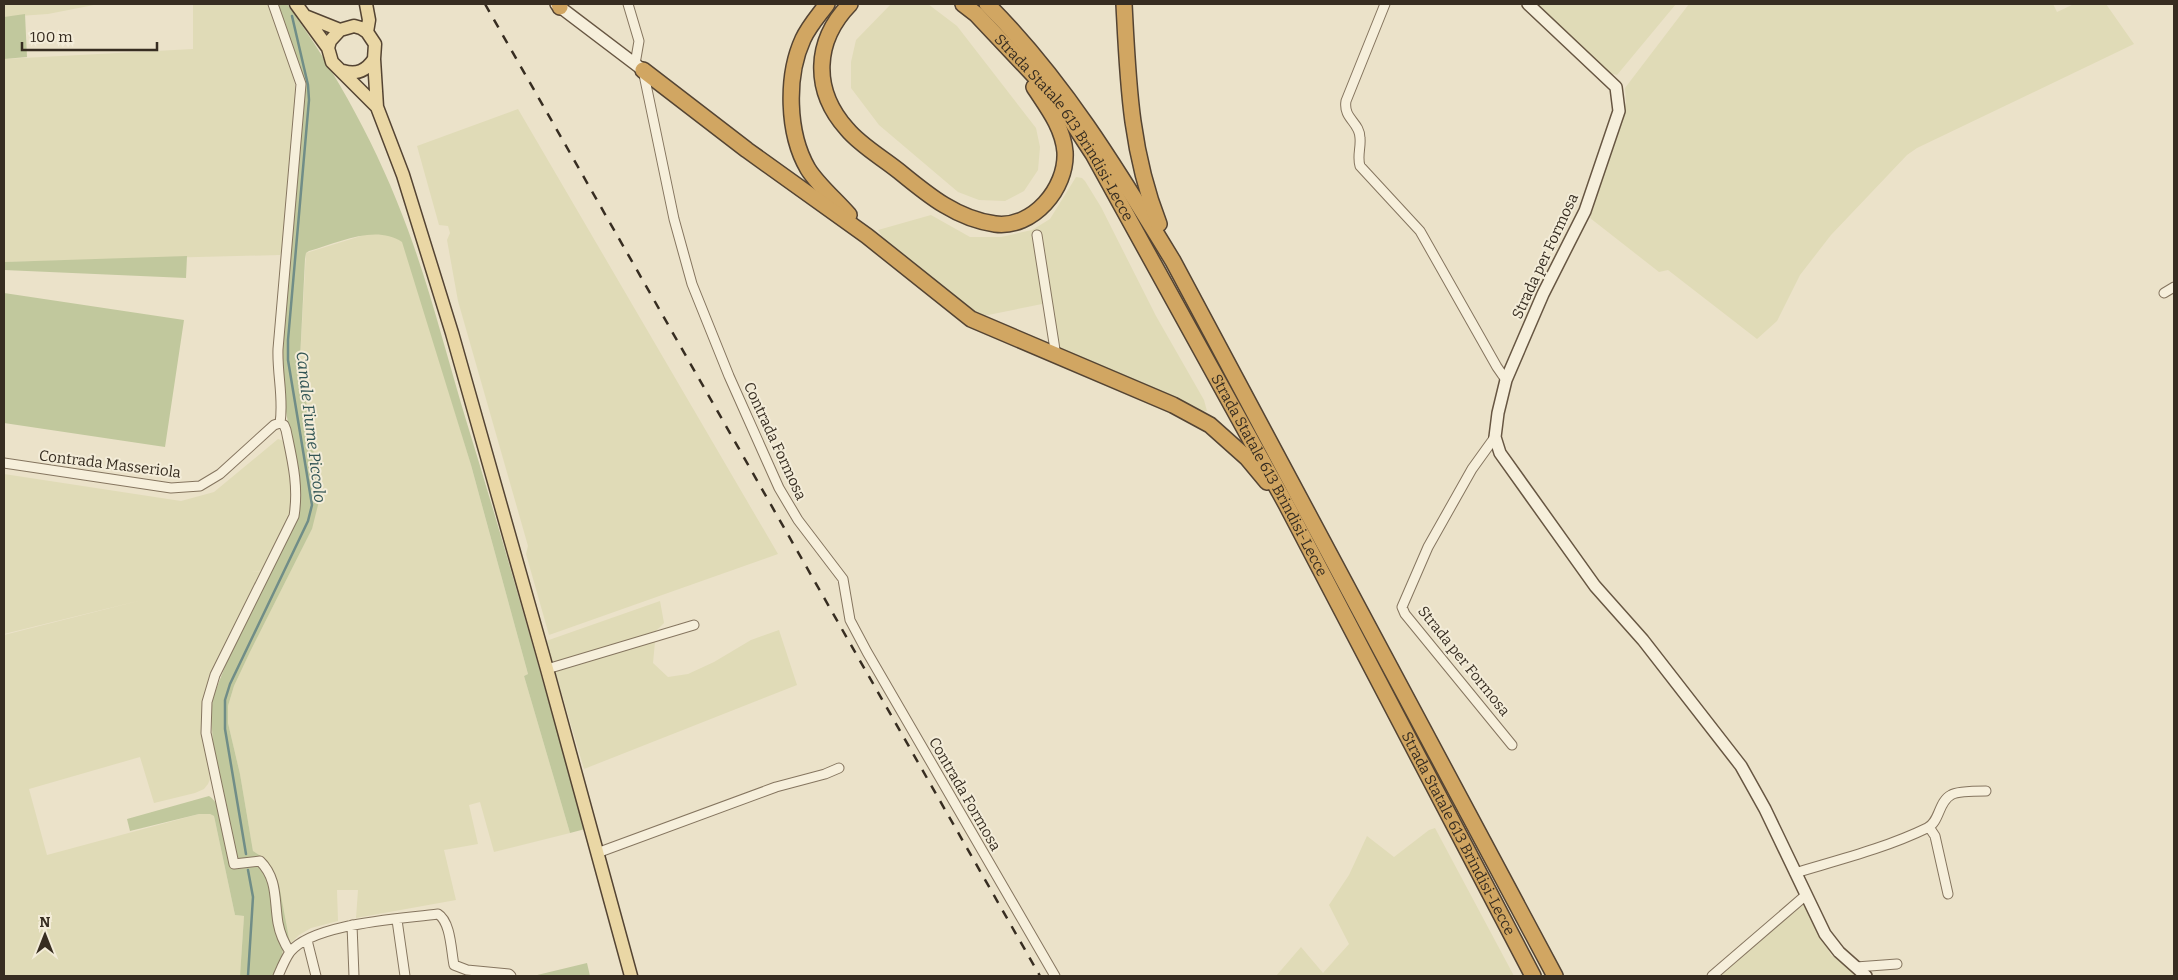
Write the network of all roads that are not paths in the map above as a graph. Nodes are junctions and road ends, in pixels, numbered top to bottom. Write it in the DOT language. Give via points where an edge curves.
graph roads {
  1 [pos="273,4"];
  2 [pos="296,4"];
  3 [pos="366,4"];
  4 [pos="628,4"];
  5 [pos="828,4"];
  6 [pos="850,4"];
  7 [pos="963,4"];
  8 [pos="987,4"];
  9 [pos="1124,4"];
  10 [pos="1385,4"];
  11 [pos="1528,4"];
  12 [pos="558,5"];
  13 [pos="305,16"];
  14 [pos="340,30"];
  15 [pos="367,32"];
  16 [pos="328,48"];
  17 [pos="1011,53"];
  18 [pos="374,59"];
  19 [pos="639,67"];
  20 [pos="343,71"];
  21 [pos="377,107"];
  22 [pos="1037,235"];
  23 [pos="867,236"];
  24 [pos="1173,260"];
  25 [pos="2174,287"];
  26 [pos="2164,292"];
  27 [pos="1056,356"];
  28 [pos="1506,380"];
  29 [pos="280,423"];
  30 [pos="1495,437"];
  31 [pos="4,464"];
  32 [pos="1286,504"];
  33 [pos="694,625"];
  34 [pos="548,669"];
  35 [pos="1512,745"];
  36 [pos="840,768"];
  37 [pos="1986,791"];
  38 [pos="1929,827"];
  39 [pos="597,853"];
  40 [pos="1795,873"];
  41 [pos="1948,894"];
  42 [pos="1806,895"];
  43 [pos="397,920"];
  44 [pos="352,925"];
  45 [pos="307,940"];
  46 [pos="290,952"];
  47 [pos="1897,964"];
  48 [pos="1856,967"];
  49 [pos="404,973"];
  50 [pos="278,976"];
  51 [pos="316,976"];
  52 [pos="354,976"];
  53 [pos="511,976"];
  54 [pos="631,976"];
  55 [pos="1055,976"];
  56 [pos="1533,976"];
  57 [pos="1555,976"];
  58 [pos="1712,976"];
  59 [pos="1866,976"];
  1 -- 29 [label="street" via="301,84 278,349"];
  2 -- 13 [label="main road"];
  3 -- 15 [label="main road"];
  4 -- 19 [label="street, Contrada Formosa" via="639,41"];
  5 -- 23 [label="highway" via="803,39 790,105 800,150 809,170"];
  6 -- 17 [label="highway" via="830,31 824,46 823,82 833,111 848,130 934,199 966,217 996,225 1022,221 1048,203 1062,173 1065,152 1055,118"];
  7 -- 17 [label="highway, Strada Statale 613 Brindisi-Lecce"];
  8 -- 24 [label="highway, Strada Statale 613 Brindisi-Lecce" via="1016,33 1061,88"];
  9 -- 24 [label="highway" via="1129,105 1138,157 1152,206"];
  10 -- 28 [label="street" via="1346,101 1347,115 1361,139 1360,166 1420,232"];
  11 -- 28 [label="street, Strada per Formosa" via="1616,87 1619,111 1585,211 1543,294"];
  12 -- 19 [label="street"];
  13 -- 14 [label="main road"];
  13 -- 16 [label="main road"];
  14 -- 15 [label="main road" via="354,26"];
  14 -- 16 [label="main road"];
  15 -- 18 [label="main road" via="375,44"];
  16 -- 20 [label="main road" via="332,62"];
  17 -- 32 [label="highway, Strada Statale 613 Brindisi-Lecce" via="1059,102 1093,154"];
  18 -- 20 [label="main road" via="358,72"];
  18 -- 21 [label="main road"];
  19 -- 23 [label="highway"];
  19 -- 55 [label="street, Contrada Formosa" via="692,284 779,488 798,520 843,579 850,620 867,652"];
  20 -- 21 [label="main road"];
  21 -- 34 [label="main road" via="426,245"];
  22 -- 27 [label="street"];
  23 -- 27 [label="highway" via="971,319"];
  24 -- 57 [label="highway, Strada Statale 613 Brindisi-Lecce"];
  25 -- 26 [label="street"];
  27 -- 32 [label="highway" via="1172,405 1210,425 1246,458"];
  28 -- 30 [label="street, Strada per Formosa"];
  29 -- 31 [label="street, Contrada Masseriola" via="220,474 200,486 171,488"];
  29 -- 46 [label="street" via="286,430 294,468 294,516 215,675 207,702 206,733 234,864 260,861 268,869 275,887 278,924"];
  30 -- 35 [label="street, Strada per Formosa" via="1472,469 1428,547 1402,607"];
  30 -- 40 [label="street, Strada per Formosa" via="1500,454 1564,545 1741,766"];
  32 -- 56 [label="highway, Strada Statale 613 Brindisi-Lecce"];
  33 -- 34 [label="street"];
  34 -- 39 [label="main road"];
  36 -- 39 [label="street" via="768,790"];
  37 -- 38 [label="street" via="1952,794 1942,803"];
  38 -- 40 [label="street"];
  38 -- 41 [label="street" via="1935,836"];
  39 -- 54 [label="main road"];
  40 -- 42 [label="street, Strada per Formosa"];
  42 -- 48 [label="street, Strada per Formosa" via="1825,934"];
  42 -- 58 [label="street"];
  43 -- 44 [label="street"];
  43 -- 49 [label="street"];
  43 -- 53 [label="street" via="438,914 446,926 454,965"];
  44 -- 45 [label="street" via="333,928"];
  44 -- 52 [label="street"];
  45 -- 46 [label="street"];
  45 -- 51 [label="street"];
  46 -- 50 [label="street"];
  47 -- 48 [label="street"];
  48 -- 59 [label="street, Strada per Formosa"];
}
